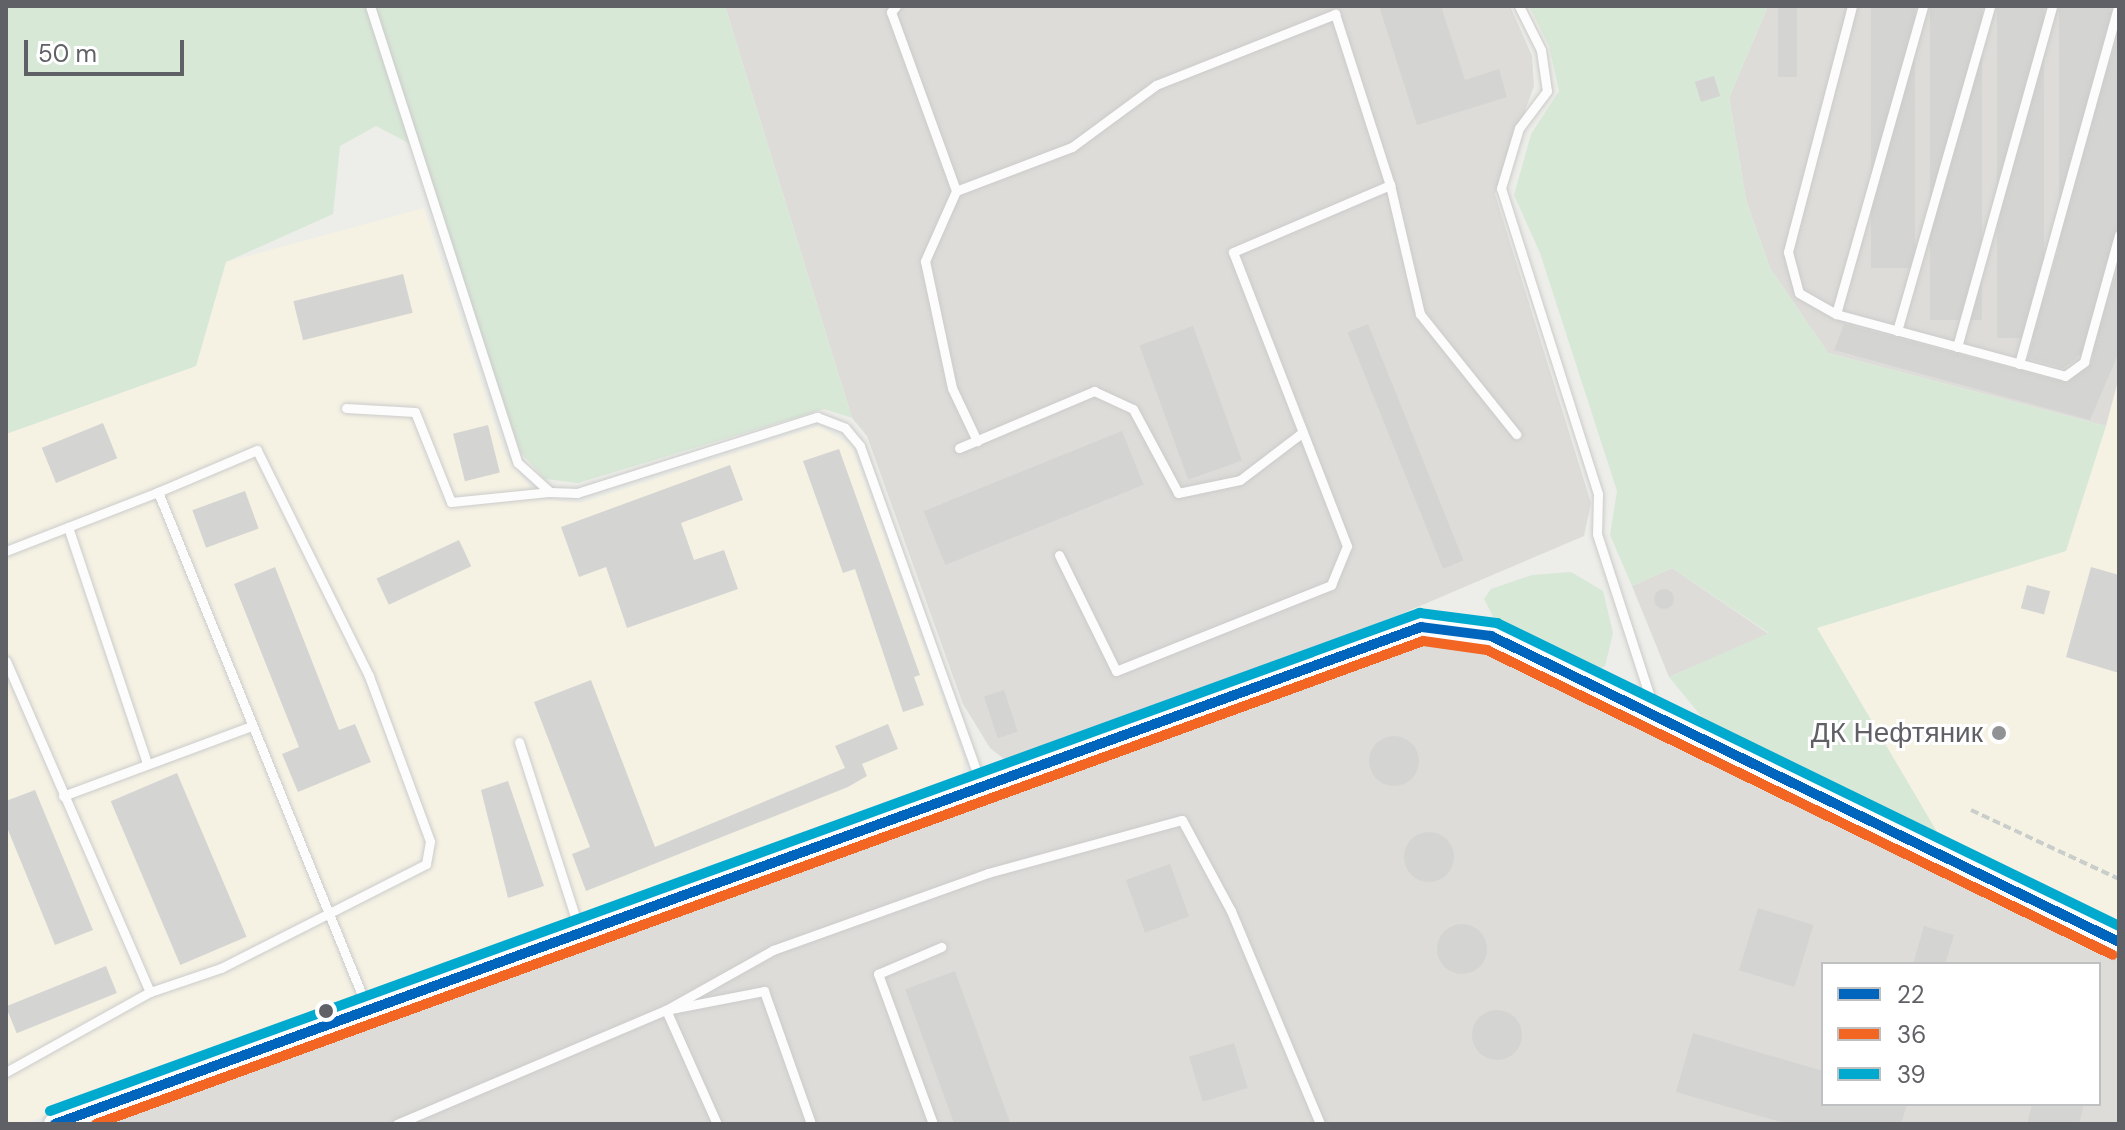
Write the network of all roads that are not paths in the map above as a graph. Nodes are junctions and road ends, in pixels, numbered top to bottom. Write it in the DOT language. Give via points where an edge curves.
graph roads {
  1 [pos="370,6"];
  2 [pos="896,6"];
  3 [pos="1519,6"];
  4 [pos="1852,6"];
  5 [pos="1923,6"];
  6 [pos="1990,6"];
  7 [pos="2052,6"];
  8 [pos="2118,6"];
  9 [pos="1334,10"];
  10 [pos="1390,185"];
  11 [pos="956,191"];
  12 [pos="2119,235"];
  13 [pos="1836,314"];
  14 [pos="1897,331"];
  15 [pos="1957,347"];
  16 [pos="2019,364"];
  17 [pos="346,408"];
  18 [pos="1303,432"];
  19 [pos="1516,434"];
  20 [pos="977,441"];
  21 [pos="959,448"];
  22 [pos="158,492"];
  23 [pos="550,492"];
  24 [pos="68,527"];
  25 [pos="6,551"];
  26 [pos="1059,555"];
  27 [pos="6,661"];
  28 [pos="1644,708"];
  29 [pos="249,727"];
  30 [pos="519,742"];
  31 [pos="146,760"];
  32 [pos="981,784"];
  33 [pos="63,796"];
  34 [pos="330,916"];
  35 [pos="580,932"];
  36 [pos="2119,942"];
  37 [pos="941,947"];
  38 [pos="150,992"];
  39 [pos="368,1010"];
  40 [pos="666,1010"];
  41 [pos="6,1072"];
  42 [pos="393,1123"];
  43 [pos="55,1124"];
  44 [pos="717,1124"];
  45 [pos="811,1124"];
  46 [pos="933,1124"];
  47 [pos="1320,1124"];
  1 -- 23 [label="lane" via="518,463"];
  2 -- 11 [label="lane" via="891,12"];
  3 -- 28 [label="lane" via="1541,50 1547,91 1519,128 1501,188 1598,494 1597,534 1649,694"];
  4 -- 13 [label="lane" via="1788,252 1799,293"];
  5 -- 13 [label="lane"];
  6 -- 14 [label="lane"];
  7 -- 15 [label="lane"];
  8 -- 16 [label="lane"];
  9 -- 10 [label="lane"];
  9 -- 11 [label="lane" via="1156,85 1072,147"];
  10 -- 18 [label="lane" via="1233,252"];
  10 -- 19 [label="lane" via="1420,314"];
  11 -- 20 [label="lane" via="925,261 952,388"];
  12 -- 16 [label="lane" via="2077,374"];
  13 -- 14 [label="lane"];
  14 -- 15 [label="lane"];
  15 -- 16 [label="lane"];
  17 -- 23 [label="lane" via="415,412 451,502"];
  18 -- 20 [label="lane" via="1240,480 1178,493 1133,409 1094,391"];
  18 -- 26 [label="lane" via="1347,546 1331,585 1116,671"];
  20 -- 21 [label="lane"];
  22 -- 24 [label="lane"];
  22 -- 29 [label="lane"];
  22 -- 34 [label="lane" via="257,450 369,676 430,841 426,864"];
  23 -- 32 [label="lane" via="577,493 817,417 845,428 860,446"];
  24 -- 25 [label="lane"];
  24 -- 31 [label="lane"];
  27 -- 33 [label="lane"];
  28 -- 32 [label="street" via="1491,636 1421,627"];
  28 -- 36 [label="street"];
  29 -- 31 [label="lane"];
  29 -- 34 [label="lane"];
  30 -- 35 [label="lane"];
  31 -- 33 [label="lane"];
  32 -- 35 [label="street"];
  33 -- 38 [label="lane"];
  34 -- 38 [label="lane"];
  34 -- 39 [label="lane"];
  35 -- 39 [label="street"];
  37 -- 46 [label="lane" via="878,974"];
  38 -- 41 [label="lane"];
  39 -- 43 [label="street"];
  40 -- 42 [label="lane"];
  40 -- 44 [label="lane"];
  40 -- 45 [label="lane" via="764,991"];
  40 -- 47 [label="lane" via="773,950 988,873 1182,820 1231,911"];
}
